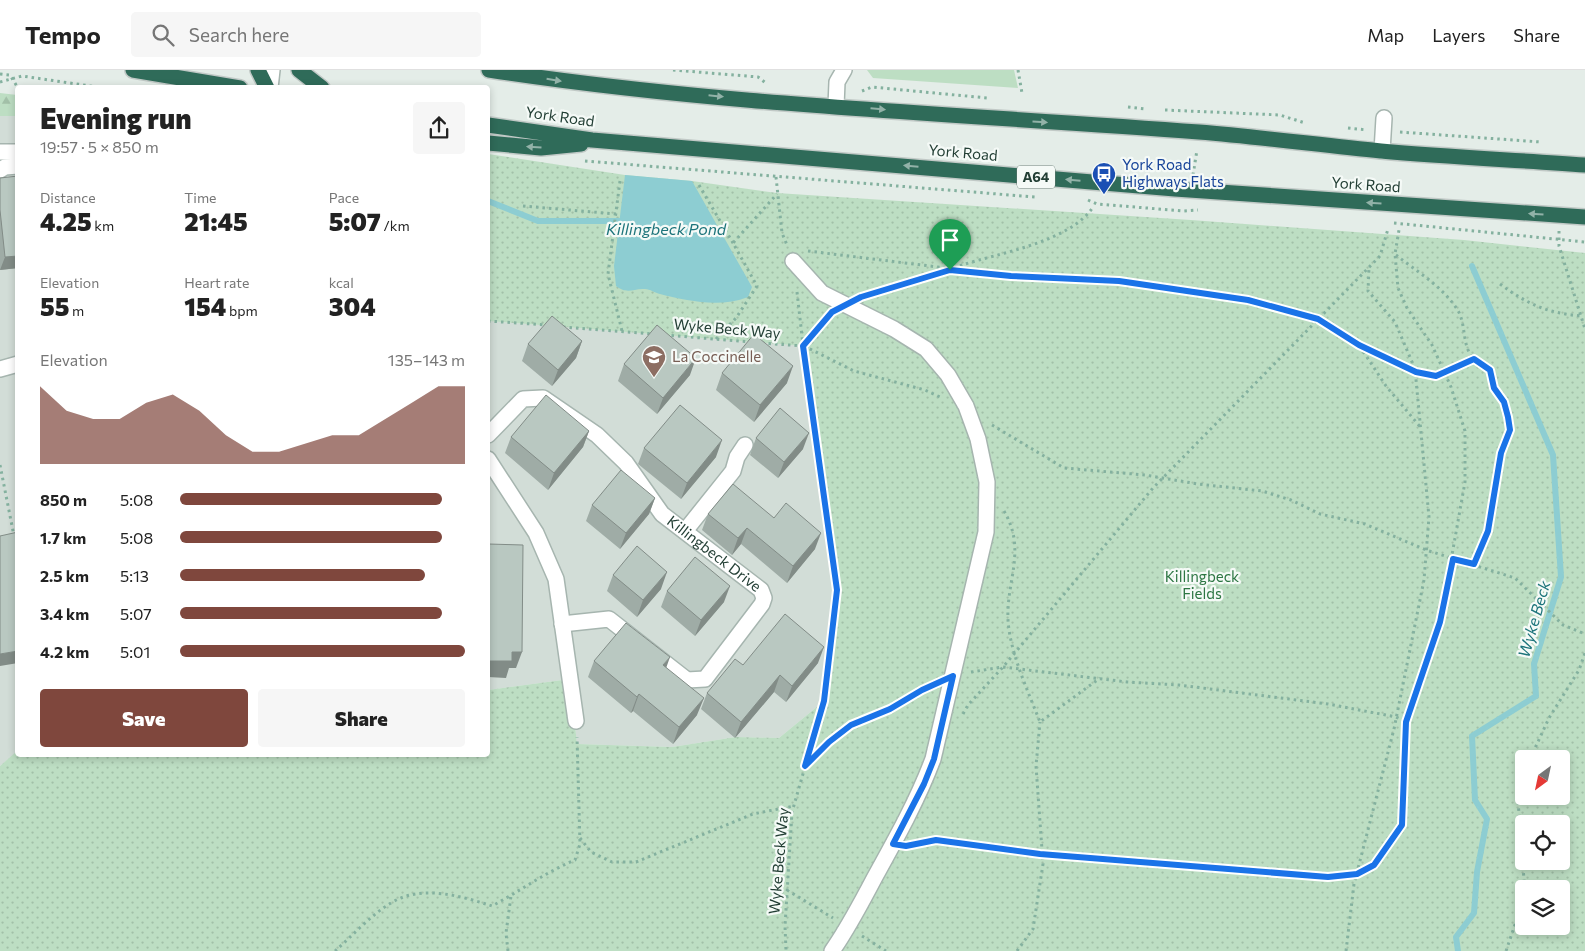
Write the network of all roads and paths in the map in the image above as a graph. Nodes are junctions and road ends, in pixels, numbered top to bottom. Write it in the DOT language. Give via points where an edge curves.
graph roads {
  1 [pos="133,70"];
  2 [pos="258,70"];
  3 [pos="272,70"];
  4 [pos="299,70"];
  5 [pos="489,70"];
  6 [pos="844,70"];
  7 [pos="1018,70"];
  8 [pos="0,74"];
  9 [pos="174,76"];
  10 [pos="12,77"];
  11 [pos="0,82"];
  12 [pos="16,85"];
  13 [pos="84,85"];
  14 [pos="183,85"];
  15 [pos="224,85"];
  16 [pos="266,85"];
  17 [pos="269,85"];
  18 [pos="318,85"];
  19 [pos="1022,93"];
  20 [pos="836,106"];
  21 [pos="1214,107"];
  22 [pos="1384,118"];
  23 [pos="490,125"];
  24 [pos="1212,133"];
  25 [pos="617,142"];
  26 [pos="490,144"];
  27 [pos="1382,151"];
  28 [pos="0,152"];
  29 [pos="15,152"];
  30 [pos="774,154"];
  31 [pos="578,161"];
  32 [pos="1585,165"];
  33 [pos="15,166"];
  34 [pos="0,171"];
  35 [pos="15,174"];
  36 [pos="776,178"];
  37 [pos="620,182"];
  38 [pos="699,185"];
  39 [pos="1175,189"];
  40 [pos="777,193"];
  41 [pos="1037,196"];
  42 [pos="1087,199"];
  43 [pos="523,206"];
  44 [pos="1093,207"];
  45 [pos="1201,209"];
  46 [pos="1173,210"];
  47 [pos="616,214"];
  48 [pos="1559,215"];
  49 [pos="1585,217"];
  50 [pos="1393,223"];
  51 [pos="1388,229"];
  52 [pos="1399,230"];
  53 [pos="1559,240"];
  54 [pos="1585,242"];
  55 [pos="733,243"];
  56 [pos="807,250"];
  57 [pos="1395,254"];
  58 [pos="793,261"];
  59 [pos="1369,267"];
  60 [pos="950,270"];
  61 [pos="1500,284"];
  62 [pos="796,289"];
  63 [pos="846,305"];
  64 [pos="1581,316"];
  65 [pos="1318,319"];
  66 [pos="490,320"];
  67 [pos="1585,329"];
  68 [pos="622,331"];
  69 [pos="716,339"];
  70 [pos="1359,345"];
  71 [pos="803,346"];
  72 [pos="1474,359"];
  73 [pos="1416,372"];
  74 [pos="1444,373"];
  75 [pos="942,398"];
  76 [pos="968,411"];
  77 [pos="1422,429"];
  78 [pos="490,434"];
  79 [pos="745,445"];
  80 [pos="490,462"];
  81 [pos="0,465"];
  82 [pos="1162,478"];
  83 [pos="1002,507"];
  84 [pos="685,531"];
  85 [pos="14,536"];
  86 [pos="1426,550"];
  87 [pos="1453,559"];
  88 [pos="1474,564"];
  89 [pos="562,624"];
  90 [pos="1585,634"];
  91 [pos="1015,653"];
  92 [pos="1585,653"];
  93 [pos="1004,667"];
  94 [pos="1019,670"];
  95 [pos="953,676"];
  96 [pos="1101,678"];
  97 [pos="1396,716"];
  98 [pos="576,721"];
  99 [pos="959,721"];
  100 [pos="1040,722"];
  101 [pos="1406,722"];
  102 [pos="1534,750"];
  103 [pos="805,766"];
  104 [pos="1518,805"];
  105 [pos="794,806"];
  106 [pos="580,838"];
  107 [pos="893,844"];
  108 [pos="1043,854"];
  109 [pos="1357,874"];
  110 [pos="511,896"];
  111 [pos="335,951"];
  112 [pos="508,951"];
  113 [pos="786,951"];
  114 [pos="832,951"];
  115 [pos="1017,951"];
  116 [pos="1346,951"];
  117 [pos="1506,951"];
  1 -- 9 [label="highway"];
  2 -- 16 [label="highway"];
  3 -- 17 [label="street"];
  4 -- 18 [label="highway"];
  5 -- 20 [label="highway, one-way" via="564,82"];
  6 -- 20 [label="street" via="837,82"];
  7 -- 19 [label="path"];
  8 -- 10 [label="path"];
  9 -- 14 [label="highway"];
  9 -- 15 [label="highway"];
  10 -- 11 [label="path"];
  10 -- 12 [label="path"];
  10 -- 13 [label="path"];
  20 -- 24 [label="highway, one-way"];
  21 -- 24 [label="path"];
  22 -- 27 [label="street"];
  23 -- 25 [label="highway, York Road / A64"];
  24 -- 27 [label="highway"];
  24 -- 39 [label="path" via="1211,151 1195,150 1193,177 1176,176"];
  25 -- 26 [label="highway, one-way" via="541,148"];
  25 -- 30 [label="highway, York Road / A64"];
  27 -- 32 [label="highway"];
  28 -- 29 [label="street"];
  30 -- 36 [label="path"];
  39 -- 30 [label="highway, York Road / A64, one-way"];
  31 -- 36 [label="path"];
  33 -- 34 [label="street"];
  34 -- 35 [label="street" via="4,175"];
  36 -- 40 [label="path"];
  36 -- 41 [label="path"];
  37 -- 47 [label="path"];
  38 -- 55 [label="path"];
  39 -- 46 [label="path"];
  48 -- 39 [label="highway, York Road / A64, one-way"];
  40 -- 55 [label="path"];
  40 -- 58 [label="path" via="782,233"];
  42 -- 46 [label="path" via="1097,204"];
  43 -- 47 [label="path"];
  44 -- 60 [label="path" via="1089,214 1074,224 1027,248"];
  45 -- 46 [label="path"];
  47 -- 68 [label="path" via="608,274"];
  48 -- 49 [label="highway, York Road / A64"];
  48 -- 53 [label="path"];
  50 -- 53 [label="path"];
  51 -- 59 [label="path" via="1380,256"];
  52 -- 57 [label="path"];
  53 -- 54 [label="path"];
  53 -- 64 [label="path"];
  55 -- 69 [label="path" via="757,286 736,318"];
  56 -- 60 [label="path"];
  57 -- 72 [label="path" via="1436,286 1457,309 1465,330 1467,348"];
  57 -- 74 [label="path" via="1398,288"];
  58 -- 63 [label="street" via="822,293"];
  59 -- 65 [label="path"];
  59 -- 73 [label="path" via="1368,291 1396,322"];
  60 -- 63 [label="path" via="861,297"];
  60 -- 65 [label="path" via="1119,281 1248,300"];
  61 -- 64 [label="path" via="1524,301 1556,314"];
  62 -- 71 [label="path"];
  63 -- 71 [label="path" via="832,312"];
  63 -- 76 [label="street" via="926,348 948,375"];
  64 -- 67 [label="path"];
  65 -- 70 [label="path"];
  65 -- 82 [label="path"];
  66 -- 68 [label="path, Wyke Beck Way"];
  68 -- 69 [label="path, Wyke Beck Way"];
  69 -- 71 [label="path, Wyke Beck Way"];
  70 -- 73 [label="path"];
  70 -- 77 [label="path" via="1386,386"];
  71 -- 75 [label="path" via="854,371 925,390"];
  71 -- 103 [label="path, Wyke Beck Way" via="837,590 824,701"];
  72 -- 74 [label="path"];
  72 -- 88 [label="path" via="1490,370 1494,388 1504,402 1510,430 1501,453 1488,531"];
  73 -- 74 [label="path" via="1436,376"];
  73 -- 77 [label="path"];
  74 -- 87 [label="path" via="1465,431 1465,482"];
  76 -- 82 [label="path" via="1064,468"];
  76 -- 95 [label="street" via="987,482 986,532"];
  77 -- 86 [label="path" via="1429,517"];
  78 -- 84 [label="street, Killingbeck Drive" via="523,399 543,398 597,435 626,463 662,514"];
  79 -- 84 [label="street" via="737,456 733,471"];
  80 -- 89 [label="street" via="536,533 556,579"];
  81 -- 85 [label="path"];
  82 -- 86 [label="path" via="1262,491 1320,514 1365,524"];
  82 -- 91 [label="path"];
  83 -- 91 [label="path" via="1017,553 1008,620"];
  84 -- 89 [label="street, Killingbeck Drive" via="761,590 764,598 706,679 687,680 609,619"];
  86 -- 87 [label="path"];
  86 -- 97 [label="path" via="1424,580"];
  87 -- 88 [label="path"];
  87 -- 101 [label="path" via="1440,622"];
  88 -- 90 [label="path" via="1515,578 1563,625"];
  89 -- 98 [label="street"];
  91 -- 93 [label="path"];
  91 -- 94 [label="path"];
  92 -- 102 [label="path" via="1579,670 1549,718"];
  93 -- 94 [label="path"];
  93 -- 95 [label="path"];
  93 -- 99 [label="path" via="968,705"];
  94 -- 96 [label="path"];
  94 -- 100 [label="path"];
  95 -- 103 [label="path" via="851,725"];
  95 -- 107 [label="street" via="934,759"];
  96 -- 97 [label="path" via="1237,692"];
  96 -- 100 [label="path"];
  97 -- 101 [label="path"];
  97 -- 109 [label="path"];
  98 -- 106 [label="path"];
  100 -- 108 [label="path" via="1036,766"];
  101 -- 109 [label="path" via="1402,825 1374,865"];
  103 -- 105 [label="path, Wyke Beck Way"];
  104 -- 117 [label="path" via="1524,880 1520,910"];
  105 -- 106 [label="path" via="753,814 636,862 612,862 591,852"];
  105 -- 113 [label="path, Wyke Beck Way"];
  106 -- 110 [label="path" via="575,860"];
  107 -- 108 [label="path" via="906,846 936,840"];
  107 -- 114 [label="street" via="844,935"];
  108 -- 109 [label="path" via="1328,877"];
  108 -- 115 [label="path" via="1041,888 1033,929"];
  109 -- 116 [label="path"];
  110 -- 111 [label="path" via="492,906 460,896 414,894 391,902"];
  110 -- 112 [label="path" via="506,933"];
}
